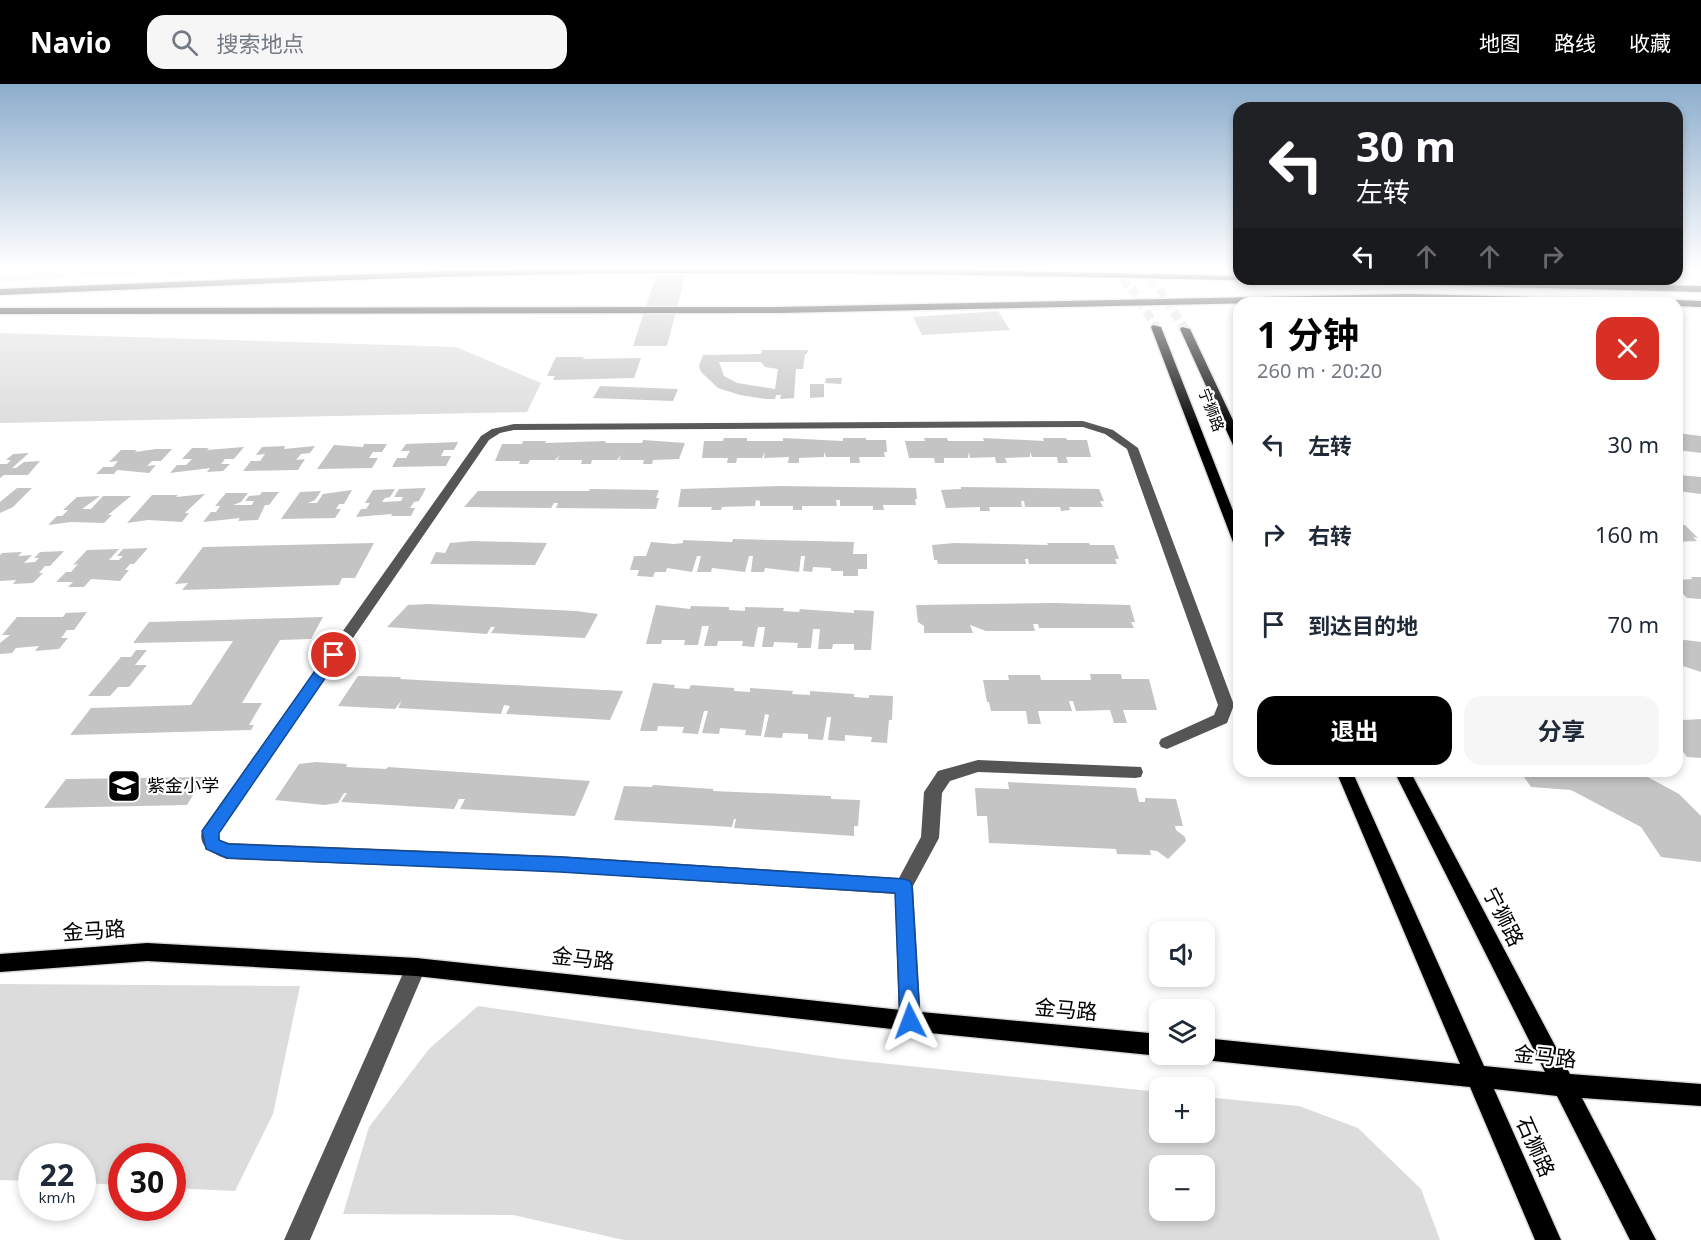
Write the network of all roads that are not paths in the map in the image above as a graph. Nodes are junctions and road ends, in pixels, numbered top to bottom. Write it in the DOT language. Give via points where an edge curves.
graph roads {
  1 [pos="1156,327"];
  2 [pos="1185,328"];
  3 [pos="1233,432"];
  4 [pos="1233,526"];
  5 [pos="1167,743"];
  6 [pos="1135,772"];
  7 [pos="1347,777"];
  8 [pos="1405,777"];
  9 [pos="904,886"];
  10 [pos="0,963"];
  11 [pos="416,967"];
  12 [pos="910,1021"];
  13 [pos="1149,1044"];
  14 [pos="1215,1050"];
  15 [pos="1476,1075"];
  16 [pos="1562,1085"];
  17 [pos="1701,1095"];
  18 [pos="297,1240"];
  19 [pos="1548,1240"];
  20 [pos="1643,1240"];
  1 -- 4 [label="main road, 宁狮路"];
  2 -- 3 [label="main road, 宁狮路"];
  5 -- 9 [label="street" via="1221,719 1226,705 1132,448 1104,428 1083,424 514,427 485,438 210,831 212,844 227,851 560,864"];
  6 -- 9 [label="street" via="978,766 944,776 933,792 930,838"];
  7 -- 15 [label="main road"];
  8 -- 16 [label="main road, 宁狮路"];
  9 -- 12 [label="street"];
  10 -- 11 [label="main road, 金马路" via="147,952"];
  11 -- 12 [label="main road, 金马路"];
  11 -- 18 [label="street"];
  12 -- 13 [label="main road, 金马路"];
  14 -- 15 [label="main road, 金马路"];
  15 -- 16 [label="main road, 金马路"];
  15 -- 19 [label="main road, 石狮路"];
  16 -- 17 [label="main road, 金马路"];
  16 -- 20 [label="main road"];
}
